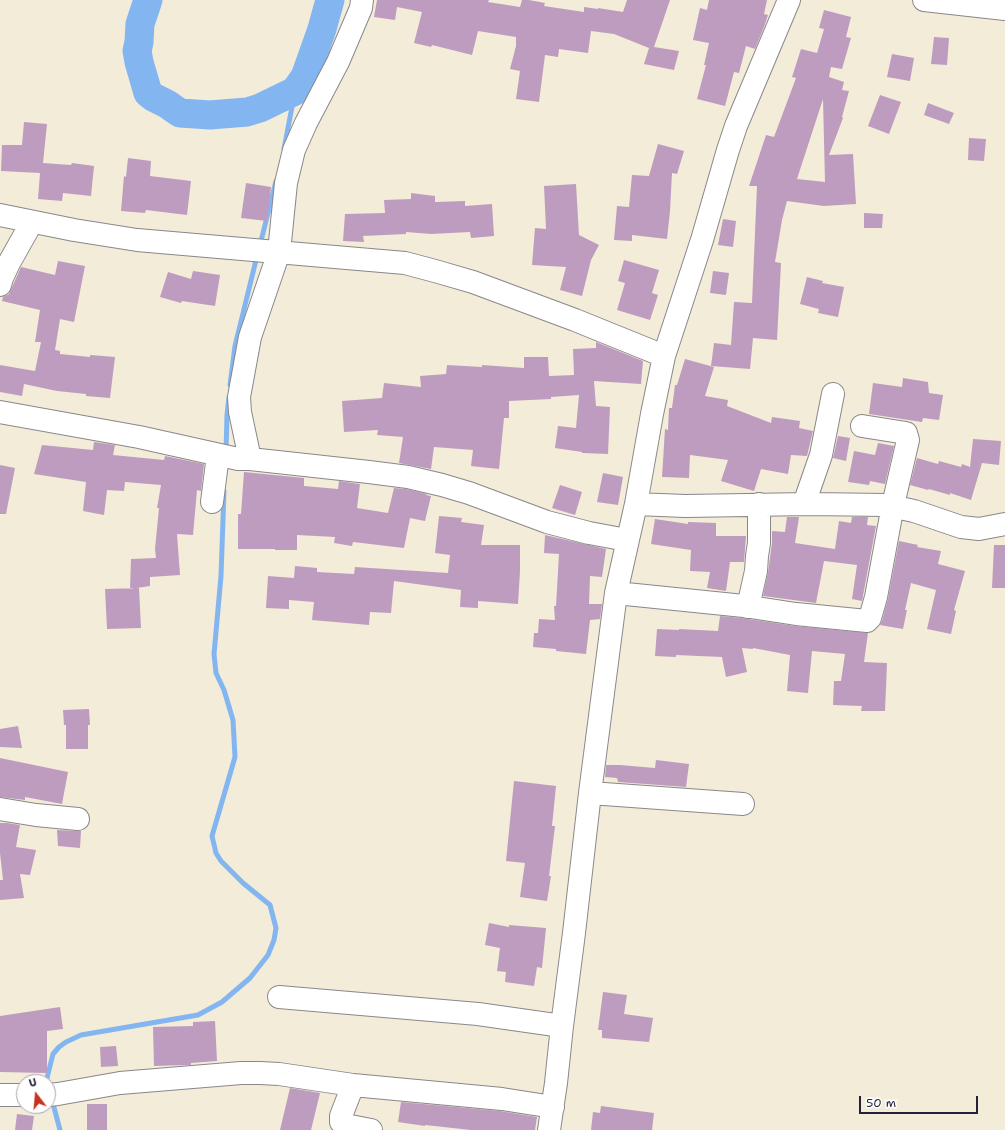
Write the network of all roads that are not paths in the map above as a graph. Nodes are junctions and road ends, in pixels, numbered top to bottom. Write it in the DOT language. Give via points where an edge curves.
graph roads {
  1 [pos="362,0"];
  2 [pos="789,0"];
  3 [pos="924,0"];
  4 [pos="1005,9"];
  5 [pos="0,215"];
  6 [pos="32,222"];
  7 [pos="264,251"];
  8 [pos="0,285"];
  9 [pos="664,356"];
  10 [pos="833,394"];
  11 [pos="0,412"];
  12 [pos="862,426"];
  13 [pos="232,457"];
  14 [pos="212,502"];
  15 [pos="636,504"];
  16 [pos="759,504"];
  17 [pos="804,504"];
  18 [pos="893,505"];
  19 [pos="1005,524"];
  20 [pos="627,540"];
  21 [pos="616,593"];
  22 [pos="748,607"];
  23 [pos="590,793"];
  24 [pos="743,804"];
  25 [pos="0,809"];
  26 [pos="78,819"];
  27 [pos="279,997"];
  28 [pos="562,1026"];
  29 [pos="353,1085"];
  30 [pos="56,1094"];
  31 [pos="0,1095"];
  32 [pos="16,1095"];
  33 [pos="553,1107"];
  34 [pos="371,1130"];
  35 [pos="549,1130"];
  1 -- 7 [label="street" via="338,62 294,150"];
  2 -- 9 [label="street" via="736,126"];
  3 -- 4 [label="street"];
  5 -- 6 [label="street"];
  6 -- 7 [label="street" via="136,240"];
  6 -- 8 [label="street"];
  7 -- 9 [label="street" via="405,263 435,270 575,320"];
  7 -- 13 [label="street" via="239,397 240,412"];
  9 -- 15 [label="street"];
  10 -- 17 [label="street" via="821,455"];
  11 -- 13 [label="street"];
  12 -- 18 [label="street" via="907,436"];
  13 -- 14 [label="street"];
  13 -- 20 [label="street" via="408,477 469,493 547,522"];
  15 -- 16 [label="street"];
  15 -- 20 [label="street"];
  16 -- 17 [label="street"];
  16 -- 22 [label="street" via="759,543"];
  17 -- 18 [label="street"];
  18 -- 19 [label="street" via="961,527 979,529"];
  18 -- 22 [label="street" via="876,597 867,621"];
  20 -- 21 [label="street"];
  21 -- 22 [label="street"];
  21 -- 23 [label="street"];
  23 -- 24 [label="street"];
  23 -- 28 [label="street"];
  25 -- 26 [label="street"];
  27 -- 28 [label="street" via="478,1014"];
  28 -- 33 [label="street"];
  29 -- 30 [label="street" via="279,1074 241,1073 120,1083"];
  29 -- 33 [label="street" via="502,1099"];
  29 -- 34 [label="street" via="341,1122"];
  31 -- 32 [label="street"];
  33 -- 35 [label="street"];
}
